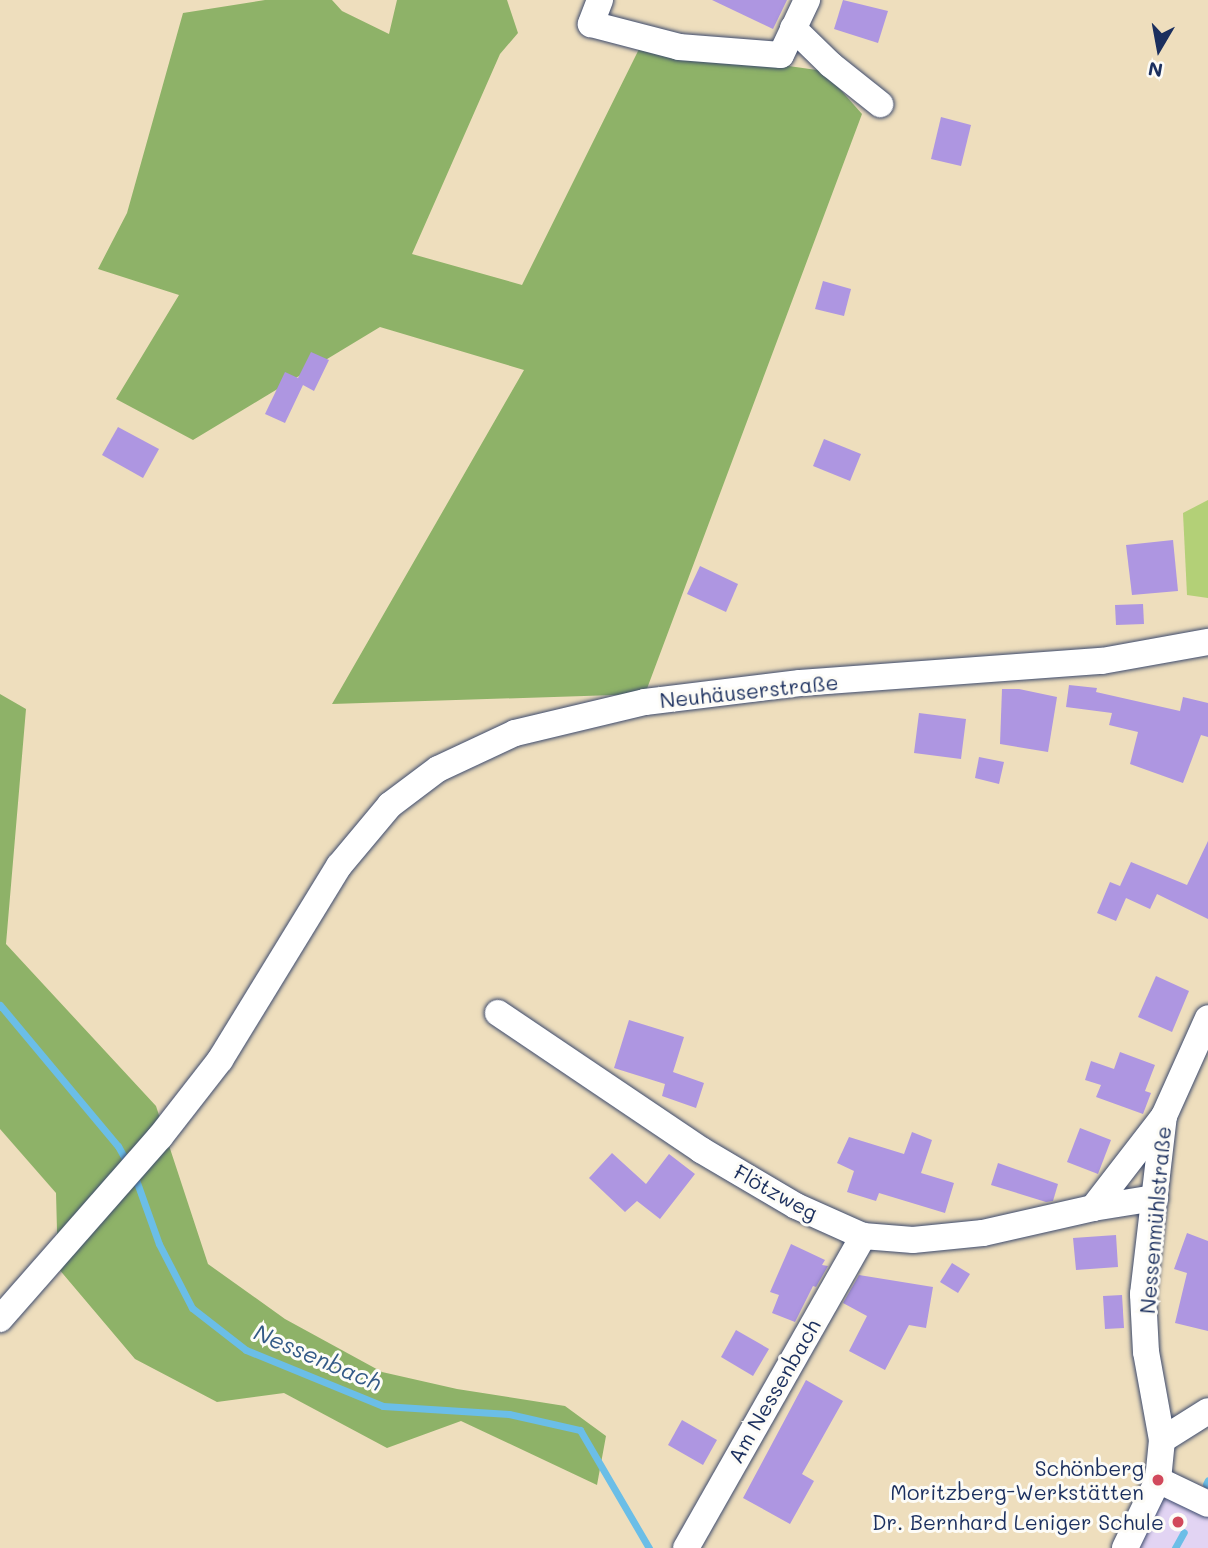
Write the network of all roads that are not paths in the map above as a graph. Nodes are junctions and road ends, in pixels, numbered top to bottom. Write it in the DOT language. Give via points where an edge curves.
graph roads {
  1 [pos="807,0"];
  2 [pos="595,12"];
  3 [pos="793,28"];
  4 [pos="880,104"];
  5 [pos="1208,642"];
  6 [pos="498,1013"];
  7 [pos="1208,1018"];
  8 [pos="1164,1116"];
  9 [pos="1155,1198"];
  10 [pos="1093,1208"];
  11 [pos="863,1236"];
  12 [pos="0,1319"];
  13 [pos="1208,1411"];
  14 [pos="1162,1440"];
  15 [pos="1168,1485"];
  16 [pos="1208,1504"];
  17 [pos="686,1548"];
  18 [pos="1125,1548"];
  1 -- 3 [label="street"];
  2 -- 3 [label="street" via="678,47 781,55"];
  3 -- 4 [label="street"];
  5 -- 12 [label="street, Neuhäuserstraße" via="1102,661 800,683 645,702 515,733 438,769 390,805 339,866 220,1060 160,1137"];
  6 -- 11 [label="street, Flötzweg" via="701,1150 796,1206"];
  7 -- 8 [label="street, Nessenmühlstraße"];
  8 -- 9 [label="street, Nessenmühlstraße"];
  8 -- 10 [label="street"];
  9 -- 10 [label="street, Flötzweg"];
  9 -- 14 [label="street, Nessenmühlstraße" via="1143,1294 1146,1352"];
  10 -- 11 [label="street, Flötzweg" via="984,1233 913,1240"];
  11 -- 17 [label="street, Am Nessenbach"];
  13 -- 14 [label="street"];
  14 -- 15 [label="street, Nessenmühlstraße"];
  15 -- 16 [label="street"];
  15 -- 18 [label="street, Nessenmühlstraße"];
}
